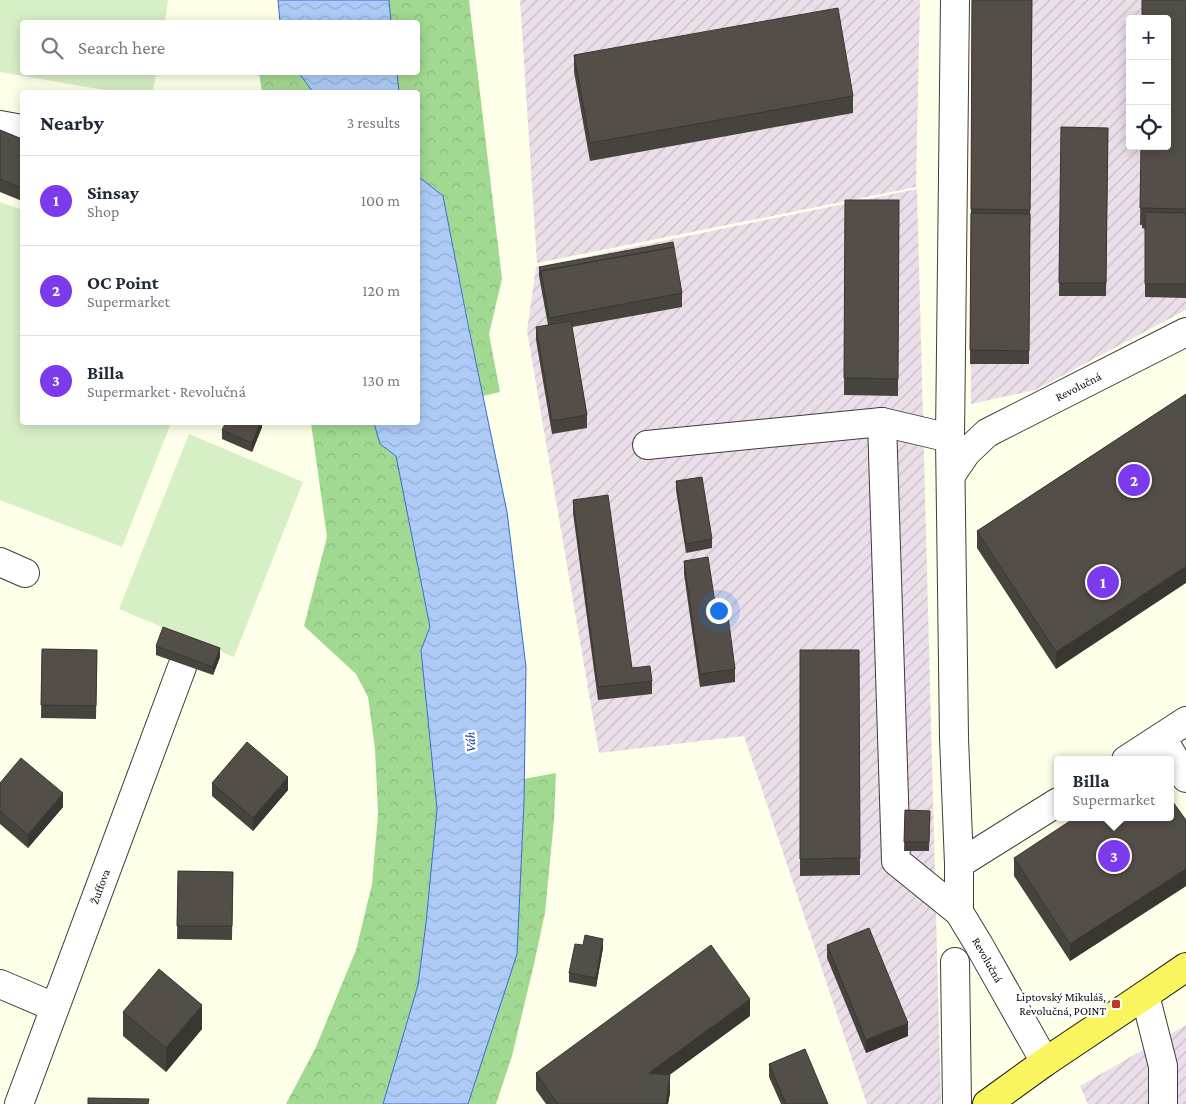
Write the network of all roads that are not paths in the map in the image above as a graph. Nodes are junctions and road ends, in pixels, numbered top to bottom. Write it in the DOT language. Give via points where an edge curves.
graph roads {
  1 [pos="955,0"];
  2 [pos="0,124"];
  3 [pos="20,129"];
  4 [pos="1180,339"];
  5 [pos="951,406"];
  6 [pos="882,422"];
  7 [pos="987,432"];
  8 [pos="950,438"];
  9 [pos="647,445"];
  10 [pos="951,475"];
  11 [pos="0,562"];
  12 [pos="25,573"];
  13 [pos="182,667"];
  14 [pos="1186,721"];
  15 [pos="1162,738"];
  16 [pos="1133,756"];
  17 [pos="1173,756"];
  18 [pos="1174,758"];
  19 [pos="1186,778"];
  20 [pos="1054,805"];
  21 [pos="959,864"];
  22 [pos="959,912"];
  23 [pos="956,962"];
  24 [pos="1186,966"];
  25 [pos="0,984"];
  26 [pos="1145,995"];
  27 [pos="54,1007"];
  28 [pos="1045,1062"];
  29 [pos="19,1104"];
  30 [pos="957,1104"];
  31 [pos="988,1104"];
  32 [pos="1163,1104"];
  1 -- 5 [label="street"];
  2 -- 3 [label="street"];
  4 -- 7 [label="street, Revolučná"];
  5 -- 7 [label="street" via="974,429"];
  5 -- 8 [label="street"];
  6 -- 8 [label="street"];
  6 -- 9 [label="street"];
  6 -- 22 [label="street" via="896,862"];
  7 -- 10 [label="street, Revolučná" via="966,453"];
  8 -- 10 [label="street"];
  10 -- 21 [label="street"];
  11 -- 12 [label="street"];
  13 -- 27 [label="street, Žuffova"];
  14 -- 15 [label="street"];
  15 -- 16 [label="street"];
  15 -- 17 [label="street"];
  18 -- 19 [label="street"];
  20 -- 21 [label="street"];
  21 -- 22 [label="street"];
  22 -- 28 [label="street, Revolučná"];
  23 -- 30 [label="street"];
  24 -- 26 [label="main road"];
  25 -- 27 [label="street"];
  26 -- 28 [label="main road"];
  26 -- 32 [label="street" via="1163,1066"];
  27 -- 29 [label="street, Žuffova"];
  28 -- 31 [label="main road"];
}
